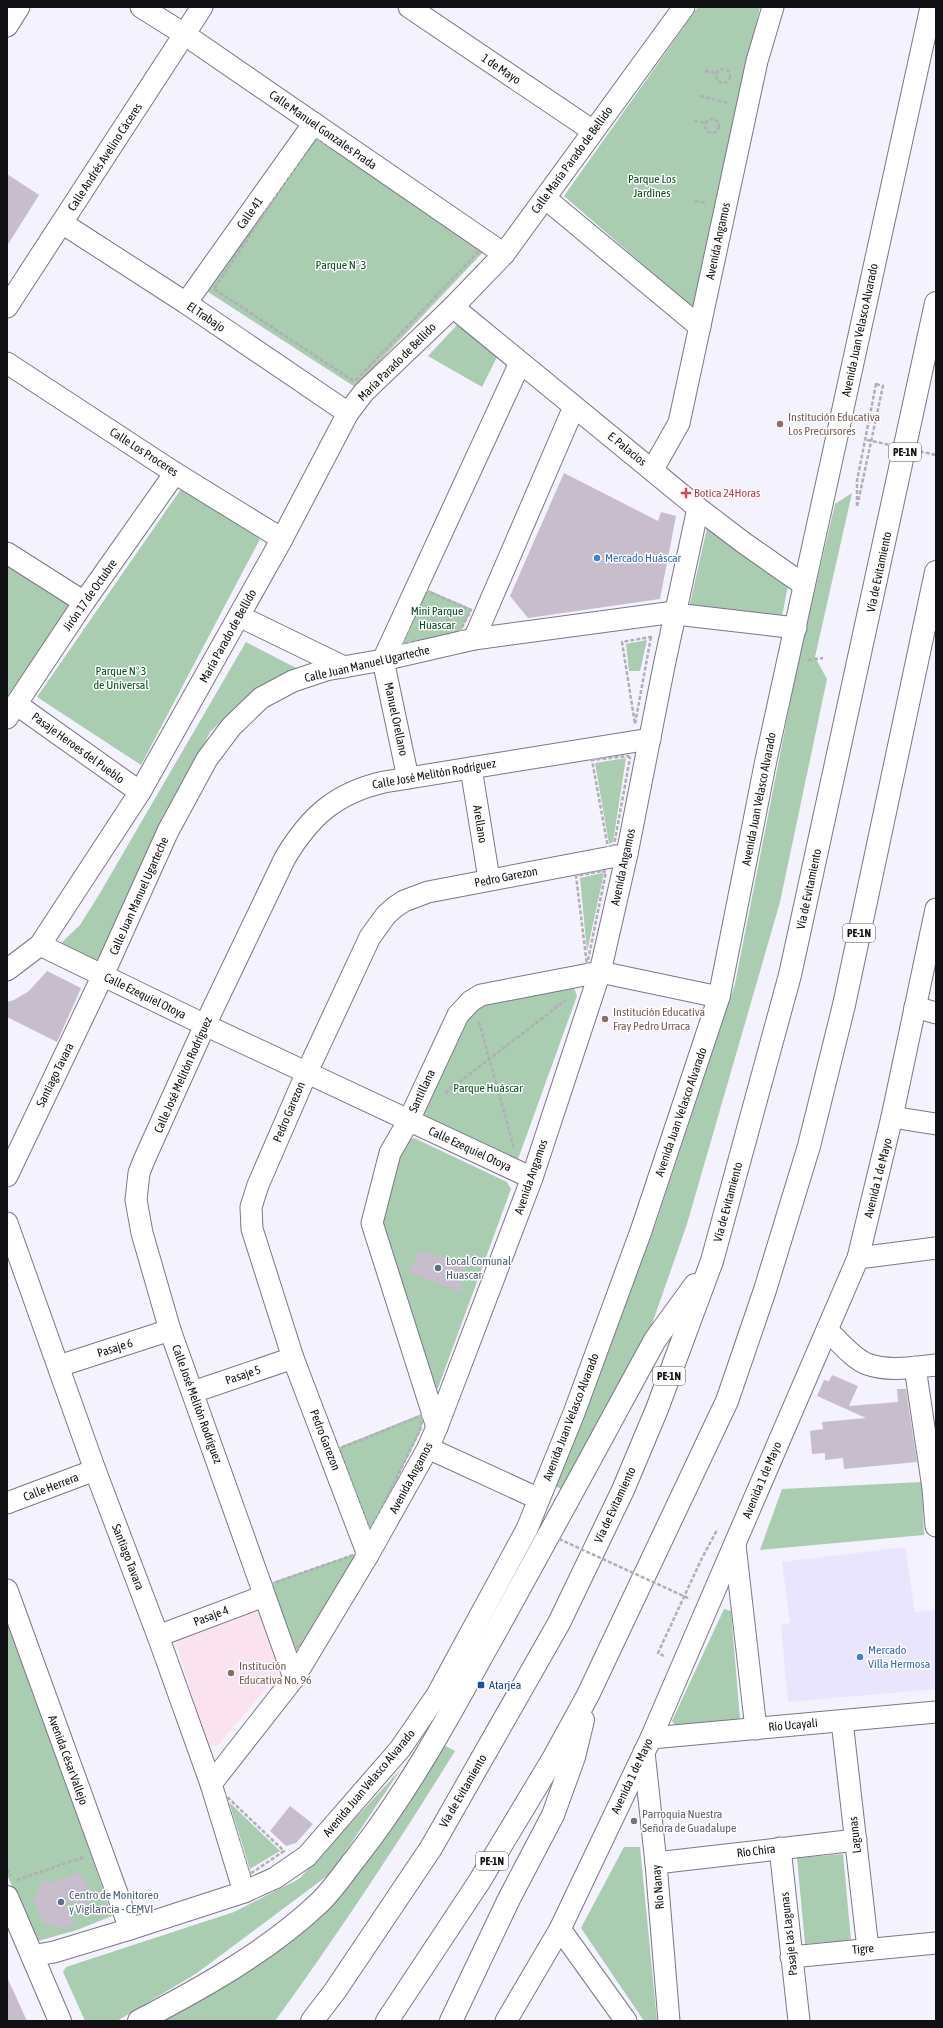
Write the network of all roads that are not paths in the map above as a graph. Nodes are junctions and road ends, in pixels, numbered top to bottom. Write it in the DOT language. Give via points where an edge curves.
graph roads {
  1 [pos="19,7"];
  2 [pos="141,7"];
  3 [pos="202,7"];
  4 [pos="409,7"];
  5 [pos="684,7"];
  6 [pos="773,7"];
  7 [pos="931,7"];
  8 [pos="7,26"];
  9 [pos="184,34"];
  10 [pos="314,123"];
  11 [pos="593,131"];
  12 [pos="545,198"];
  13 [pos="62,223"];
  14 [pos="504,254"];
  15 [pos="186,303"];
  16 [pos="936,303"];
  17 [pos="7,307"];
  18 [pos="453,307"];
  19 [pos="700,327"];
  20 [pos="7,363"];
  21 [pos="520,363"];
  22 [pos="574,407"];
  23 [pos="348,413"];
  24 [pos="653,469"];
  25 [pos="175,473"];
  26 [pos="698,508"];
  27 [pos="282,539"];
  28 [pos="7,553"];
  29 [pos="936,572"];
  30 [pos="804,585"];
  31 [pos="84,602"];
  32 [pos="676,614"];
  33 [pos="239,616"];
  34 [pos="796,628"];
  35 [pos="474,639"];
  36 [pos="383,660"];
  37 [pos="344,667"];
  38 [pos="12,711"];
  39 [pos="642,731"];
  40 [pos="471,768"];
  41 [pos="408,778"];
  42 [pos="140,792"];
  43 [pos="618,851"];
  44 [pos="489,879"];
  45 [pos="936,909"];
  46 [pos="40,945"];
  47 [pos="593,969"];
  48 [pos="7,970"];
  49 [pos="104,975"];
  50 [pos="719,997"];
  51 [pos="915,1008"];
  52 [pos="936,1013"];
  53 [pos="205,1025"];
  54 [pos="307,1072"];
  55 [pos="892,1117"];
  56 [pos="409,1120"];
  57 [pos="936,1124"];
  58 [pos="7,1176"];
  59 [pos="532,1178"];
  60 [pos="7,1223"];
  61 [pos="936,1248"];
  62 [pos="858,1258"];
  63 [pos="712,1261"];
  64 [pos="170,1330"];
  65 [pos="827,1330"];
  66 [pos="293,1358"];
  67 [pos="936,1365"];
  68 [pos="59,1366"];
  69 [pos="915,1367"];
  70 [pos="193,1392"];
  71 [pos="437,1427"];
  72 [pos="428,1448"];
  73 [pos="95,1470"];
  74 [pos="934,1487"];
  75 [pos="539,1499"];
  76 [pos="7,1503"];
  77 [pos="936,1526"];
  78 [pos="735,1543"];
  79 [pos="362,1554"];
  80 [pos="7,1590"];
  81 [pos="264,1596"];
  82 [pos="158,1636"];
  83 [pos="294,1678"];
  84 [pos="588,1695"];
  85 [pos="936,1712"];
  86 [pos="842,1721"];
  87 [pos="756,1729"];
  88 [pos="647,1745"];
  89 [pos="217,1788"];
  90 [pos="856,1840"];
  91 [pos="780,1848"];
  92 [pos="656,1863"];
  93 [pos="10,1889"];
  94 [pos="244,1892"];
  95 [pos="13,1928"];
  96 [pos="560,1929"];
  97 [pos="130,1930"];
  98 [pos="936,1943"];
  99 [pos="868,1949"];
  100 [pos="32,1956"];
  101 [pos="791,1956"];
  102 [pos="60,2021"];
  103 [pos="140,2021"];
  104 [pos="312,2021"];
  105 [pos="387,2021"];
  106 [pos="451,2021"];
  107 [pos="506,2021"];
  108 [pos="626,2021"];
  109 [pos="669,2021"];
  110 [pos="799,2021"];
  1 -- 8 [label="street"];
  2 -- 9 [label="street, Calle Manuel Gonzales Prada"];
  3 -- 9 [label="street, Calle Andrés Avelino Cáceres"];
  4 -- 11 [label="street, 1 de Mayo"];
  5 -- 11 [label="street, Calle María Parado de Bellido"];
  6 -- 19 [label="street, Avenida Angamos" via="757,61"];
  7 -- 30 [label="street, Avenida Juan Velasco Alvarado"];
  9 -- 10 [label="street, Calle Manuel Gonzales Prada"];
  9 -- 13 [label="street, Calle Andrés Avelino Cáceres"];
  10 -- 14 [label="street, Calle Manuel Gonzales Prada"];
  10 -- 15 [label="street, Calle 41"];
  11 -- 12 [label="street, Calle María Parado de Bellido"];
  12 -- 14 [label="street, Calle María Parado de Bellido"];
  12 -- 19 [label="street"];
  13 -- 15 [label="street, El Trabajo"];
  13 -- 17 [label="street, Calle Andrés Avelino Cáceres"];
  14 -- 18 [label="street, Calle María Parado de Bellido"];
  15 -- 23 [label="street, El Trabajo"];
  16 -- 63 [label="main road, Vía de Evitamiento / PE-1N" via="790,975"];
  18 -- 21 [label="street, E. Palacios"];
  18 -- 23 [label="street, María Parado de Bellido" via="364,392"];
  19 -- 24 [label="street, Avenida Angamos" via="678,423"];
  20 -- 25 [label="street, Calle Los Proceres"];
  21 -- 22 [label="street, E. Palacios"];
  21 -- 36 [label="street"];
  22 -- 24 [label="street, E. Palacios"];
  22 -- 35 [label="street"];
  23 -- 27 [label="street, María Parado de Bellido"];
  24 -- 26 [label="street, E. Palacios"];
  25 -- 27 [label="street, Calle Los Proceres"];
  25 -- 31 [label="street, Jirón 17 de Octubre"];
  26 -- 30 [label="street, E. Palacios"];
  26 -- 32 [label="street, Avenida Angamos"];
  27 -- 33 [label="street, María Parado de Bellido"];
  28 -- 31 [label="street"];
  29 -- 84 [label="main road, PE-1N" via="844,1005 809,1146 765,1290 727,1401"];
  30 -- 34 [label="street, Avenida Juan Velasco Alvarado"];
  31 -- 38 [label="street, Jirón 17 de Octubre"];
  32 -- 34 [label="street, Calle Juan Manuel Ugarteche"];
  32 -- 35 [label="street, Calle Juan Manuel Ugarteche" via="667,613"];
  32 -- 39 [label="street, Avenida Angamos"];
  33 -- 37 [label="street"];
  33 -- 42 [label="street, María Parado de Bellido"];
  34 -- 50 [label="street, Avenida Juan Velasco Alvarado" via="766,760"];
  35 -- 36 [label="street, Calle Juan Manuel Ugarteche"];
  36 -- 37 [label="street, Calle Juan Manuel Ugarteche"];
  36 -- 41 [label="street, Manuel Orellano"];
  37 -- 49 [label="street, Calle Juan Manuel Ugarteche" via="293,681 276,689 256,703 231,727 207,759 168,831"];
  38 -- 42 [label="street, Pasaje Heroes del Pueblo"];
  39 -- 40 [label="street, Calle José Melitón Rodríguez"];
  39 -- 43 [label="street, Avenida Angamos"];
  40 -- 41 [label="street, Calle José Melitón Rodríguez"];
  40 -- 44 [label="street, Arellano"];
  41 -- 53 [label="street, Calle José Melitón Rodríguez" via="366,786 350,793 329,805 307,825 285,858"];
  42 -- 46 [label="street, María Parado de Bellido"];
  43 -- 44 [label="street, Pedro Garezon"];
  43 -- 47 [label="street, Avenida Angamos"];
  44 -- 54 [label="street, Pedro Garezon" via="428,892 404,901 386,915 370,937"];
  45 -- 51 [label="street, Avenida 1 de Mayo"];
  46 -- 48 [label="street, María Parado de Bellido"];
  46 -- 49 [label="street, Calle Ezequiel Otoya"];
  47 -- 50 [label="street, Santillana"];
  47 -- 56 [label="street, Santillana" via="491,992 471,1001 458,1015"];
  47 -- 59 [label="street, Avenida Angamos"];
  49 -- 53 [label="street, Calle Ezequiel Otoya"];
  49 -- 58 [label="street, Santiago Tavara"];
  50 -- 75 [label="street, Avenida Juan Velasco Alvarado" via="641,1231 574,1413"];
  51 -- 52 [label="street"];
  51 -- 55 [label="street, Avenida 1 de Mayo"];
  53 -- 54 [label="street, Calle Ezequiel Otoya"];
  53 -- 64 [label="street, Calle José Melitón Rodríguez" via="144,1160 137,1186 138,1217"];
  54 -- 56 [label="street, Calle Ezequiel Otoya"];
  54 -- 66 [label="street, Pedro Garezon" via="251,1206 252,1229"];
  55 -- 57 [label="street"];
  55 -- 62 [label="street, Avenida 1 de Mayo"];
  56 -- 59 [label="street, Calle Ezequiel Otoya"];
  56 -- 71 [label="street, Santillana" via="390,1153 372,1222"];
  59 -- 71 [label="street, Avenida Angamos"];
  60 -- 68 [label="street, Santiago Tavara"];
  61 -- 62 [label="street"];
  62 -- 65 [label="street, Avenida 1 de Mayo"];
  63 -- 103 [label="main road" via="655,1340 455,1705 404,1792 375,1834 320,1902 293,1926 238,1964"];
  63 -- 104 [label="main road, Vía de Evitamiento / PE-1N" via="657,1409 623,1490 559,1623 431,1848 335,1992"];
  64 -- 68 [label="street, Pasaje 6"];
  64 -- 70 [label="street, Calle José Melitón Rodríguez"];
  65 -- 69 [label="street" via="867,1364 880,1367"];
  65 -- 78 [label="street, Avenida 1 de Mayo"];
  66 -- 70 [label="street, Pasaje 5"];
  66 -- 79 [label="street, Pedro Garezon"];
  67 -- 69 [label="street"];
  68 -- 73 [label="street, Santiago Tavara"];
  69 -- 74 [label="street"];
  70 -- 81 [label="street, Calle José Melitón Rodríguez"];
  71 -- 72 [label="street, Avenida Angamos"];
  72 -- 75 [label="street"];
  72 -- 79 [label="street, Avenida Angamos"];
  73 -- 76 [label="street, Calle Herrera"];
  73 -- 82 [label="street, Santiago Tavara"];
  74 -- 77 [label="street"];
  75 -- 94 [label="street, Avenida Juan Velasco Alvarado" via="527,1529 437,1695 400,1749 307,1856 275,1878"];
  78 -- 87 [label="street"];
  78 -- 88 [label="street, Avenida 1 de Mayo"];
  79 -- 83 [label="street, Avenida Angamos"];
  80 -- 97 [label="street, Avenida César Vallejo"];
  81 -- 82 [label="street, Pasaje 4"];
  81 -- 83 [label="street, Calle José Melitón Rodríguez"];
  82 -- 89 [label="street, Santiago Tavara"];
  83 -- 89 [label="street, Avenida Angamos"];
  84 -- 105 [label="main road, PE-1N" via="483,1876"];
  84 -- 106 [label="main road" via="574,1757 553,1815 509,1898"];
  85 -- 86 [label="street, Río Ucayali"];
  86 -- 87 [label="street, Río Ucayali"];
  86 -- 90 [label="street, Lagunas"];
  87 -- 88 [label="street, Río Ucayali"];
  88 -- 92 [label="street, Río Nanay"];
  88 -- 96 [label="street, Avenida 1 de Mayo"];
  89 -- 94 [label="street, Santiago Tavara"];
  90 -- 91 [label="street, Río Chira"];
  90 -- 99 [label="street, Lagunas"];
  91 -- 92 [label="street, Río Chira"];
  91 -- 101 [label="street, Pasaje Las Lagunas"];
  92 -- 109 [label="street, Río Nanay"];
  93 -- 95 [label="main road"];
  94 -- 97 [label="street, Avenida Juan Velasco Alvarado"];
  95 -- 100 [label="main road"];
  96 -- 107 [label="street, Avenida 1 de Mayo"];
  96 -- 108 [label="street"];
  97 -- 100 [label="street, Avenida Juan Velasco Alvarado"];
  98 -- 99 [label="street, Tigre"];
  99 -- 101 [label="street, Tigre"];
  100 -- 102 [label="main road"];
  101 -- 110 [label="street, Pasaje Las Lagunas"];
}
